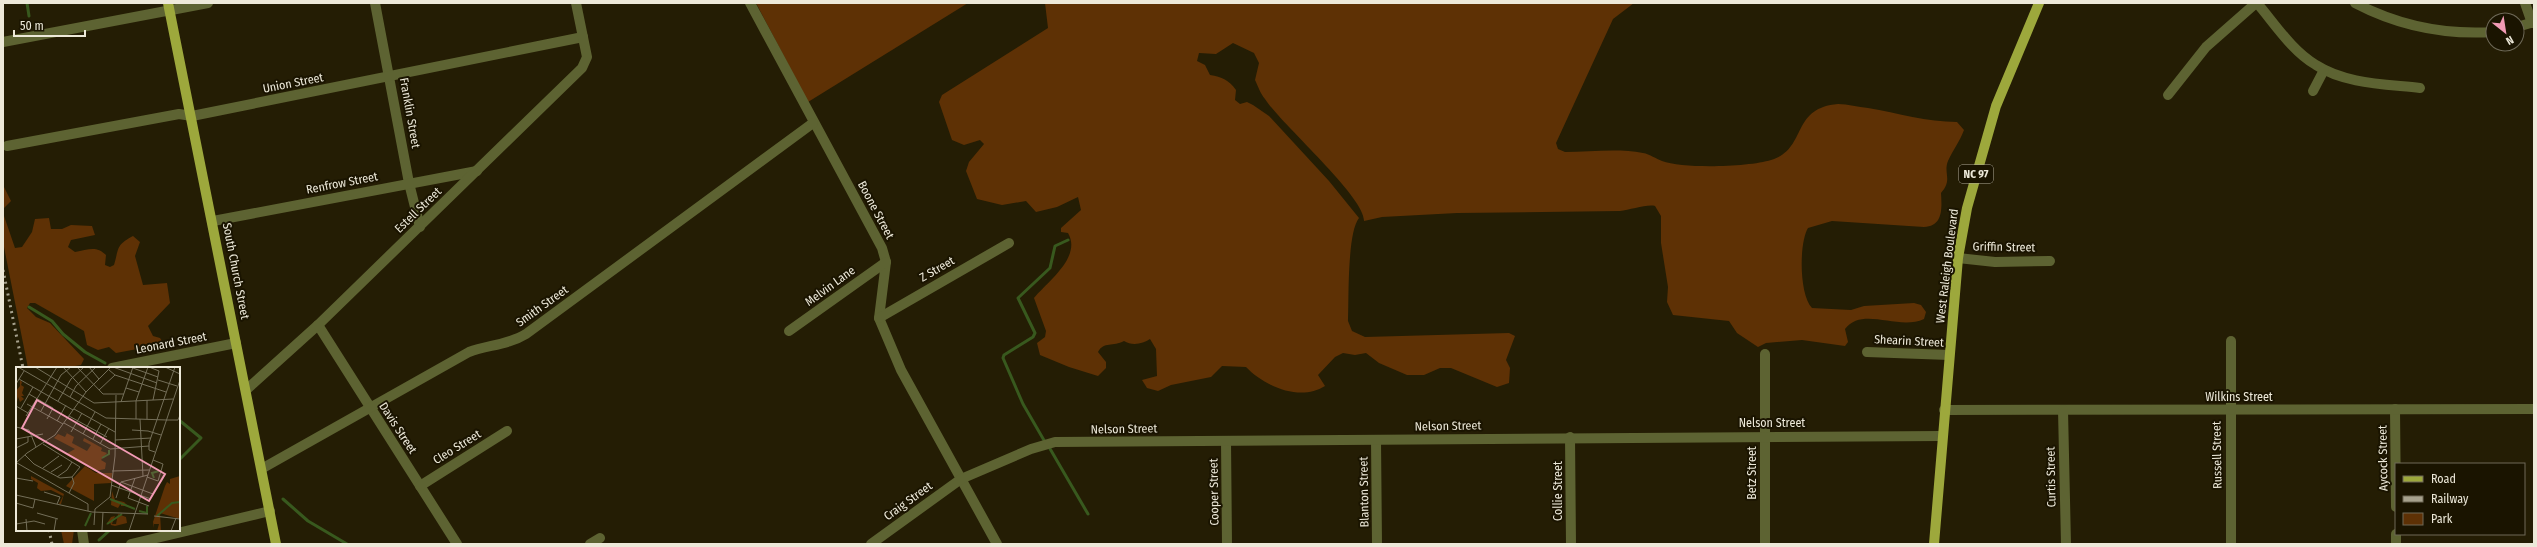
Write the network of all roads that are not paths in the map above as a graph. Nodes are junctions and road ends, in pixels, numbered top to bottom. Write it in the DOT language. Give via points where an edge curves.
graph roads {
  1 [pos="208,3"];
  2 [pos="375,3"];
  3 [pos="576,3"];
  4 [pos="750,3"];
  5 [pos="2039,3"];
  6 [pos="2256,3"];
  7 [pos="2355,3"];
  8 [pos="2525,3"];
  9 [pos="169,7"];
  10 [pos="2533,22"];
  11 [pos="2485,32"];
  12 [pos="583,37"];
  13 [pos="3,42"];
  14 [pos="2324,70"];
  15 [pos="390,78"];
  16 [pos="2420,88"];
  17 [pos="2313,91"];
  18 [pos="2168,95"];
  19 [pos="192,116"];
  20 [pos="814,123"];
  21 [pos="7,146"];
  22 [pos="477,171"];
  23 [pos="409,183"];
  24 [pos="213,221"];
  25 [pos="420,227"];
  26 [pos="1009,243"];
  27 [pos="1958,258"];
  28 [pos="2050,261"];
  29 [pos="886,262"];
  30 [pos="879,318"];
  31 [pos="318,325"];
  32 [pos="789,331"];
  33 [pos="2231,341"];
  34 [pos="236,343"];
  35 [pos="1867,352"];
  36 [pos="1765,354"];
  37 [pos="1949,355"];
  38 [pos="117,367"];
  39 [pos="246,390"];
  40 [pos="370,409"];
  41 [pos="2395,409"];
  42 [pos="2534,409"];
  43 [pos="1944,410"];
  44 [pos="2063,410"];
  45 [pos="2230,410"];
  46 [pos="507,431"];
  47 [pos="1765,436"];
  48 [pos="1942,436"];
  49 [pos="1570,437"];
  50 [pos="1226,440"];
  51 [pos="1376,440"];
  52 [pos="2396,463"];
  53 [pos="263,468"];
  54 [pos="961,479"];
  55 [pos="420,486"];
  56 [pos="270,511"];
  57 [pos="82,531"];
  58 [pos="600,538"];
  59 [pos="84,544"];
  60 [pos="130,544"];
  61 [pos="276,544"];
  62 [pos="457,544"];
  63 [pos="590,544"];
  64 [pos="871,544"];
  65 [pos="997,544"];
  66 [pos="1227,544"];
  67 [pos="1378,544"];
  68 [pos="1571,544"];
  69 [pos="1765,544"];
  70 [pos="1934,544"];
  71 [pos="2066,544"];
  72 [pos="2231,544"];
  1 -- 9 [label="street"];
  2 -- 15 [label="street, Franklin Street"];
  3 -- 12 [label="street, Estell Street"];
  4 -- 20 [label="street, Boone Street"];
  5 -- 27 [label="main road, West Raleigh Boulevard / NC 97" via="1996,106 1967,208"];
  6 -- 14 [label="street" via="2299,51"];
  6 -- 18 [label="street" via="2206,47"];
  7 -- 11 [label="street" via="2384,17 2419,27"];
  8 -- 10 [label="street"];
  9 -- 13 [label="street"];
  9 -- 19 [label="main road, South Church Street"];
  12 -- 15 [label="street, Union Street"];
  12 -- 22 [label="street, Estell Street" via="587,57 582,68"];
  14 -- 16 [label="street" via="2348,78"];
  14 -- 17 [label="street"];
  15 -- 19 [label="street, Union Street"];
  15 -- 23 [label="street, Franklin Street"];
  19 -- 21 [label="street, Union Street" via="179,114"];
  19 -- 24 [label="main road, South Church Street"];
  20 -- 29 [label="street, Boone Street" via="882,248"];
  20 -- 40 [label="street, Smith Street" via="526,334 513,342 469,352"];
  22 -- 23 [label="street, Renfrow Street"];
  22 -- 25 [label="street, Estell Street"];
  23 -- 24 [label="street, Renfrow Street"];
  23 -- 25 [label="street, Franklin Street"];
  24 -- 34 [label="main road, South Church Street"];
  25 -- 31 [label="street, Estell Street"];
  26 -- 30 [label="street, Z Street"];
  27 -- 28 [label="street, Griffin Street" via="1995,262"];
  27 -- 37 [label="main road, West Raleigh Boulevard / NC 97"];
  29 -- 30 [label="street, Boone Street"];
  29 -- 32 [label="street, Melvin Lane"];
  30 -- 54 [label="street" via="901,370"];
  31 -- 39 [label="street, Estell Street"];
  31 -- 40 [label="street, Davis Street"];
  33 -- 45 [label="street, Russell Street"];
  34 -- 38 [label="street, Leonard Street"];
  34 -- 39 [label="main road, South Church Street"];
  35 -- 37 [label="street, Shearin Street"];
  36 -- 47 [label="street, Betz Street"];
  37 -- 43 [label="main road, West Raleigh Boulevard / NC 97"];
  39 -- 53 [label="main road, South Church Street"];
  40 -- 53 [label="street, Smith Street"];
  40 -- 55 [label="street, Davis Street"];
  41 -- 42 [label="street, Wilkins Street"];
  41 -- 45 [label="street, Wilkins Street"];
  41 -- 52 [label="street, Aycock Street"];
  43 -- 44 [label="street, Wilkins Street"];
  43 -- 48 [label="main road, West Raleigh Boulevard / NC 97"];
  44 -- 45 [label="street, Wilkins Street"];
  44 -- 71 [label="street, Curtis Street"];
  45 -- 72 [label="street, Russell Street"];
  46 -- 55 [label="street, Cleo Street"];
  47 -- 48 [label="street, Nelson Street"];
  47 -- 49 [label="street, Nelson Street"];
  47 -- 69 [label="street, Betz Street"];
  48 -- 70 [label="main road, West Raleigh Boulevard / NC 97"];
  49 -- 51 [label="street, Nelson Street"];
  49 -- 68 [label="street, Collie Street"];
  50 -- 51 [label="street, Nelson Street"];
  50 -- 54 [label="street, Nelson Street" via="1055,442 1031,448"];
  50 -- 66 [label="street, Cooper Street"];
  51 -- 67 [label="street, Blanton Street"];
  53 -- 56 [label="main road, South Church Street"];
  54 -- 64 [label="street, Craig Street"];
  54 -- 65 [label="street"];
  55 -- 62 [label="street, Davis Street"];
  56 -- 60 [label="street"];
  56 -- 61 [label="main road, South Church Street"];
  57 -- 59 [label="street"];
  58 -- 63 [label="street"];
}
